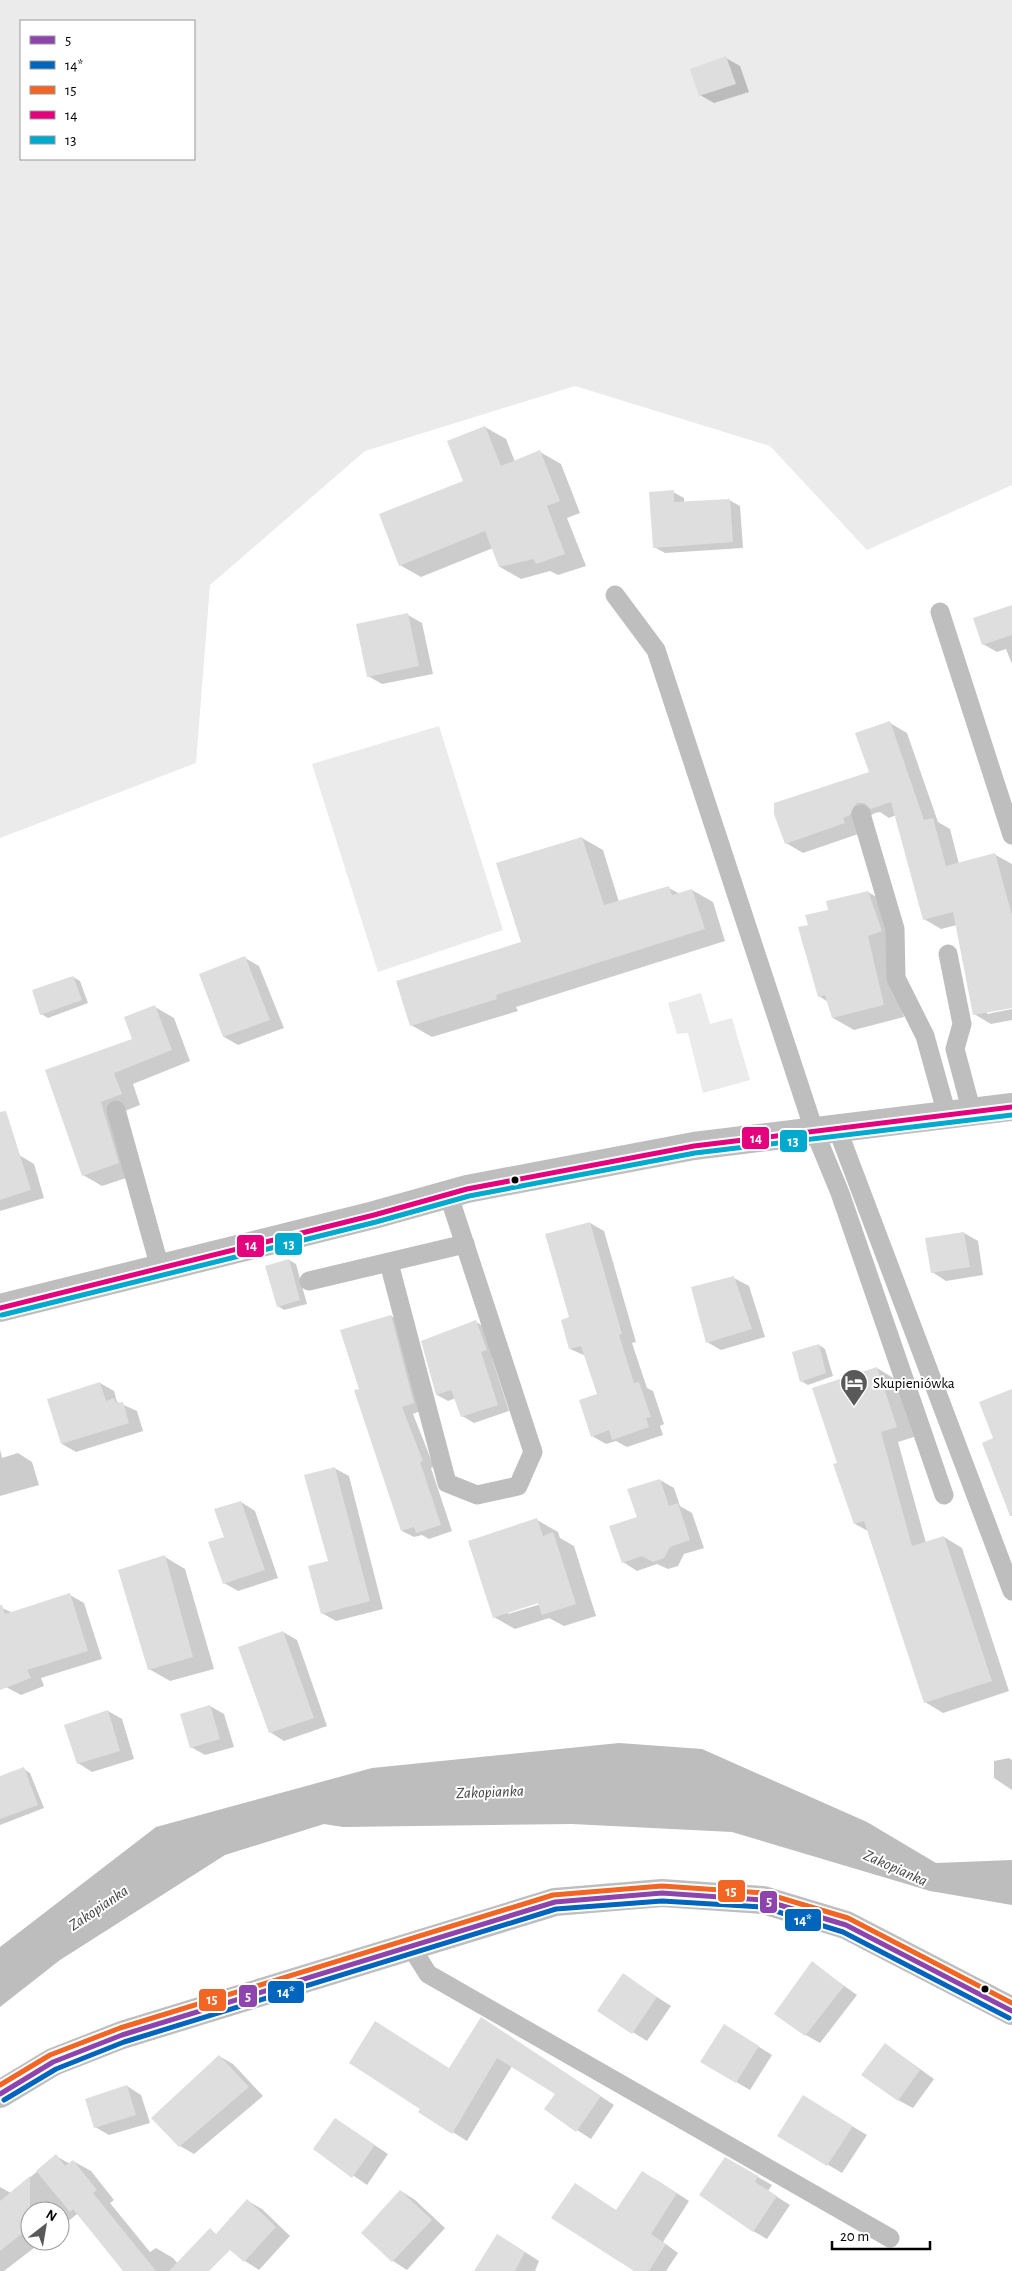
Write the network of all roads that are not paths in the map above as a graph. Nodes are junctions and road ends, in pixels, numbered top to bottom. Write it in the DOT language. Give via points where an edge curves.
graph roads {
  1 [pos="615,595"];
  2 [pos="940,612"];
  3 [pos="860,814"];
  4 [pos="1012,836"];
  5 [pos="948,954"];
  6 [pos="1012,1107"];
  7 [pos="116,1110"];
  8 [pos="960,1114"];
  9 [pos="825,1129"];
  10 [pos="448,1193"];
  11 [pos="465,1244"];
  12 [pos="389,1263"];
  13 [pos="160,1268"];
  14 [pos="309,1282"];
  15 [pos="0,1308"];
  16 [pos="944,1495"];
  17 [pos="1012,1591"];
  18 [pos="411,1947"];
  19 [pos="1012,2011"];
  20 [pos="0,2094"];
  21 [pos="890,2238"];
  1 -- 9 [label="lane" via="656,650"];
  2 -- 4 [label="lane"];
  3 -- 8 [label="lane" via="895,929 896,978"];
  5 -- 8 [label="lane" via="962,1024 955,1049"];
  6 -- 8 [label="street"];
  7 -- 13 [label="lane"];
  8 -- 9 [label="street"];
  9 -- 10 [label="street" via="694,1146"];
  9 -- 16 [label="lane" via="840,1193"];
  9 -- 17 [label="lane"];
  10 -- 11 [label="lane"];
  10 -- 13 [label="street" via="374,1215"];
  11 -- 12 [label="lane"];
  11 -- 12 [label="lane" via="533,1452 518,1486 477,1495 447,1483"];
  12 -- 14 [label="lane"];
  13 -- 15 [label="street"];
  18 -- 19 [label="street" via="556,1902 662,1893 763,1900 846,1925"];
  18 -- 20 [label="street" via="122,2035 53,2062"];
  18 -- 21 [label="lane" via="428,1974"];
}
